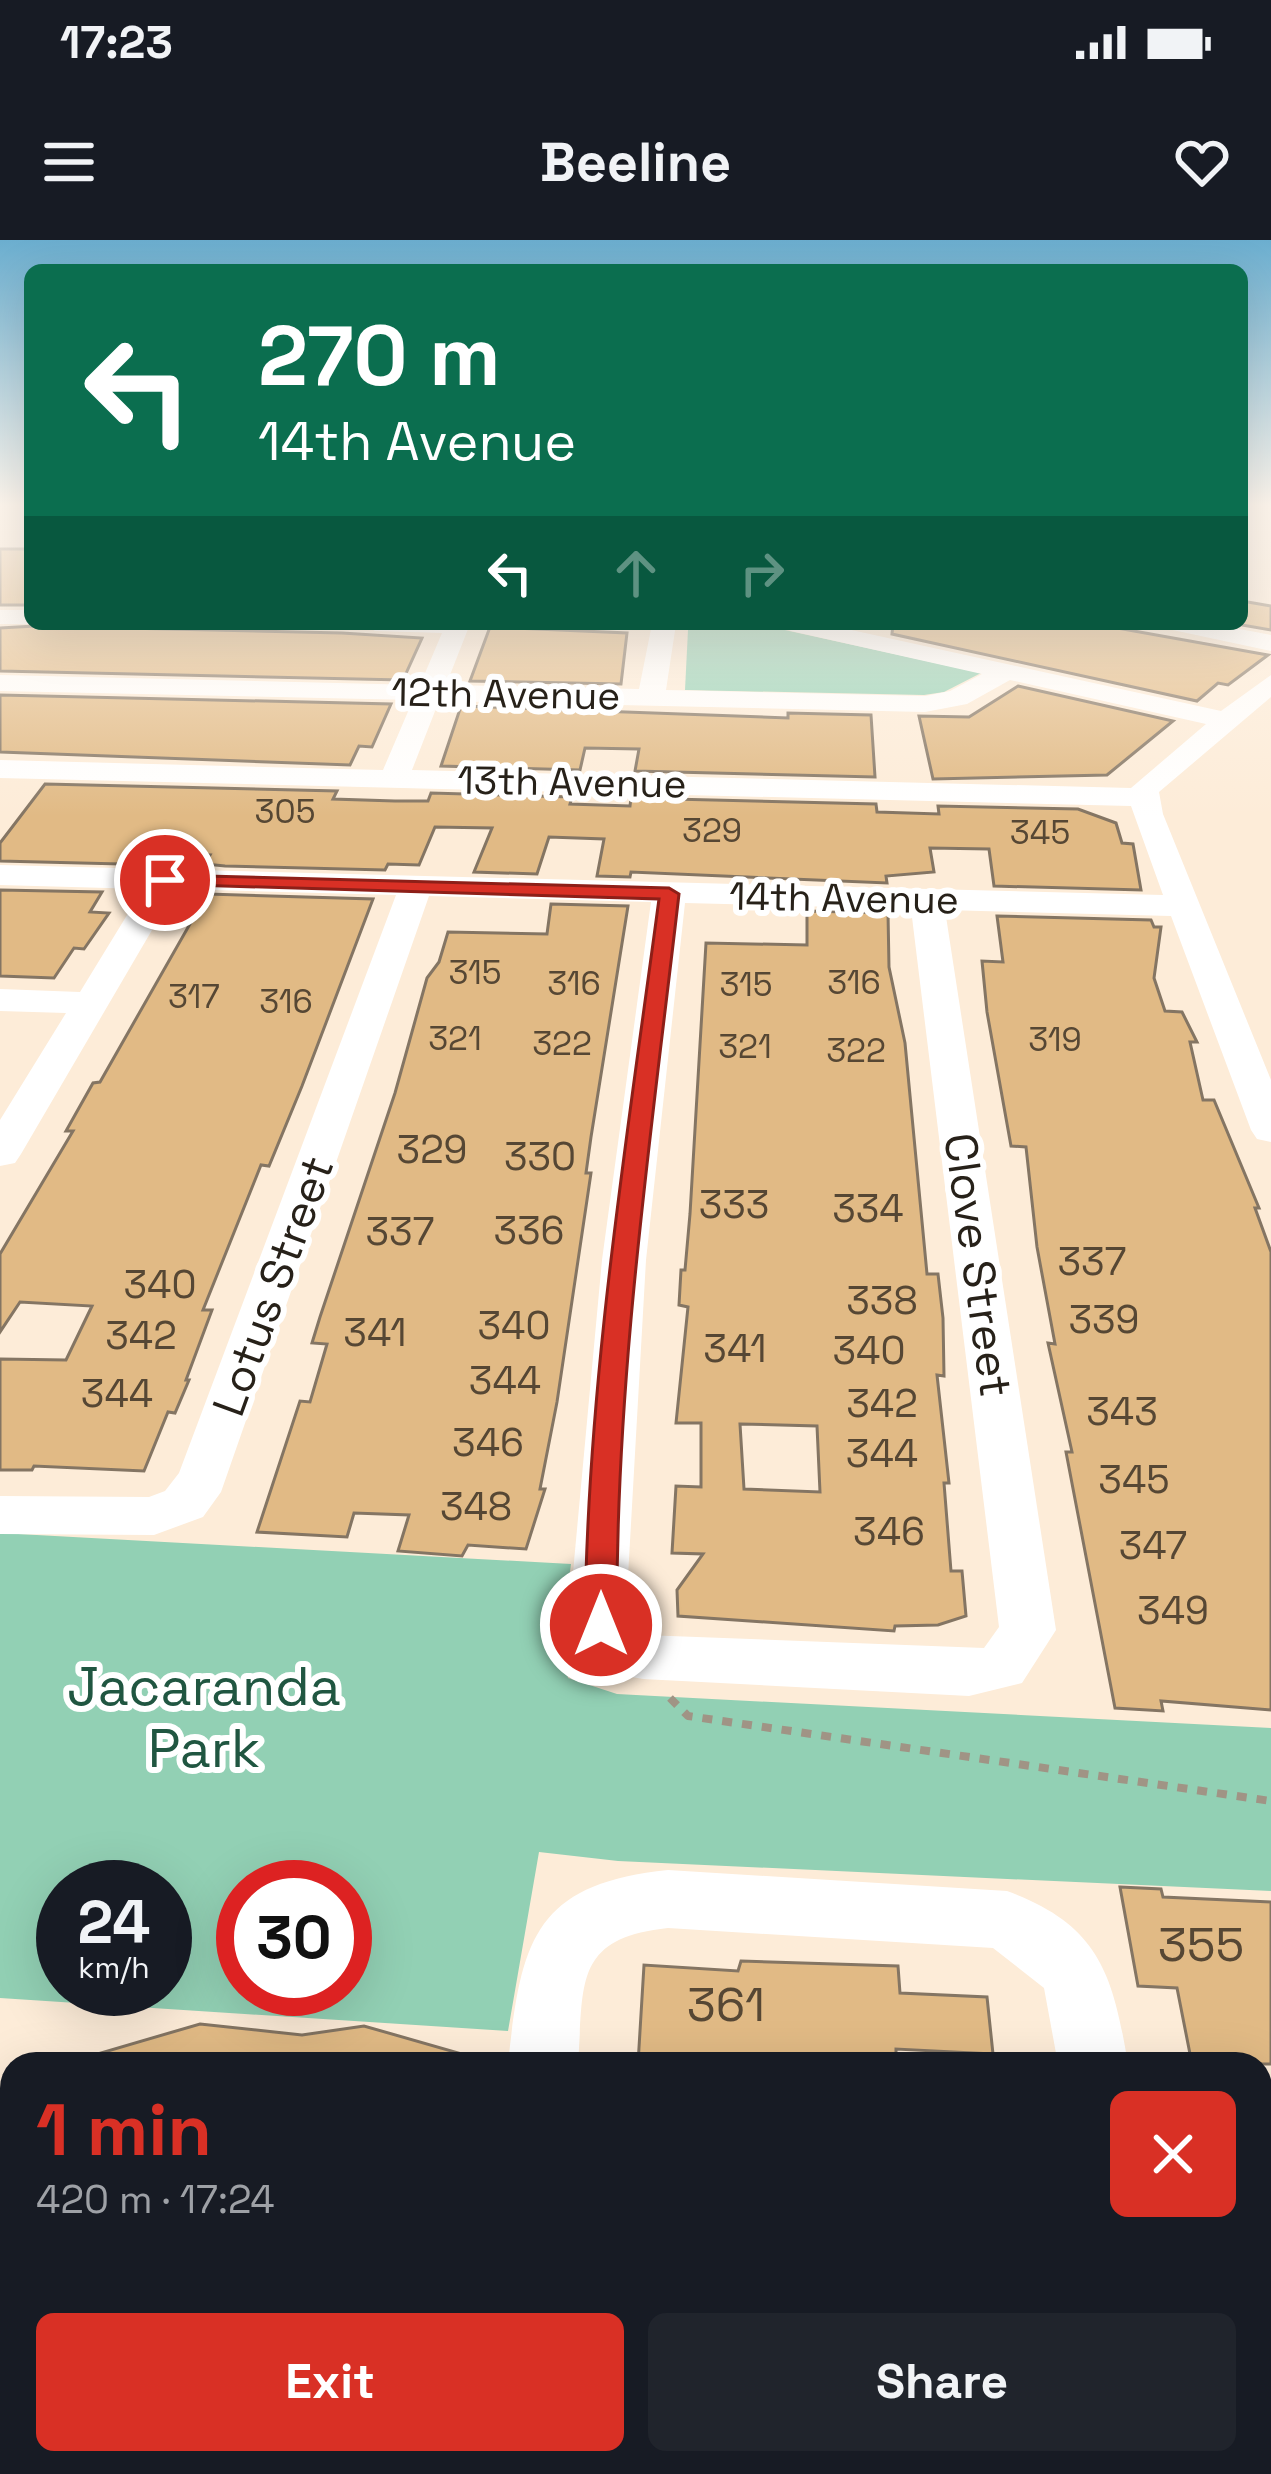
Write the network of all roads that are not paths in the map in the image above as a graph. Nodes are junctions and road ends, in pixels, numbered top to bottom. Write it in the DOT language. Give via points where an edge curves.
graph roads {
  1 [pos="456,630"];
  2 [pos="663,630"];
  3 [pos="818,630"];
  4 [pos="1207,630"];
  5 [pos="1271,643"];
  6 [pos="1004,672"];
  7 [pos="0,683"];
  8 [pos="1267,691"];
  9 [pos="428,693"];
  10 [pos="651,698"];
  11 [pos="1225,720"];
  12 [pos="6,777"];
  13 [pos="394,778"];
  14 [pos="1144,796"];
  15 [pos="0,875"];
  16 [pos="165,880"];
  17 [pos="416,887"];
  18 [pos="669,894"];
  19 [pos="927,900"];
  20 [pos="1185,906"];
  21 [pos="0,1000"];
  22 [pos="90,1003"];
  23 [pos="1271,1130"];
  24 [pos="0,1154"];
  25 [pos="0,1515"];
  26 [pos="545,2052"];
  27 [pos="1091,2052"];
  1 -- 9 [label="street"];
  2 -- 10 [label="street"];
  3 -- 6 [label="street"];
  4 -- 5 [label="street"];
  6 -- 10 [label="street, 12th Avenue" via="940,703"];
  6 -- 11 [label="street"];
  7 -- 9 [label="street, 12th Avenue"];
  8 -- 11 [label="street"];
  9 -- 10 [label="street, 12th Avenue"];
  9 -- 13 [label="street"];
  11 -- 14 [label="street"];
  12 -- 13 [label="street, 13th Avenue"];
  13 -- 14 [label="street, 13th Avenue"];
  14 -- 20 [label="street"];
  15 -- 16 [label="street, 14th Avenue"];
  16 -- 17 [label="street, 14th Avenue"];
  16 -- 22 [label="street"];
  17 -- 18 [label="street, 14th Avenue"];
  17 -- 25 [label="street, Lotus Street" via="203,1480 184,1504 154,1516"];
  18 -- 19 [label="street, 14th Avenue"];
  18 -- 19 [label="street, Clove Street" via="624,1260 599,1594 605,1635 624,1654 969,1673 1002,1667 1028,1630"];
  19 -- 20 [label="street, 14th Avenue"];
  20 -- 23 [label="street"];
  21 -- 22 [label="street"];
  22 -- 24 [label="street"];
  26 -- 27 [label="street" via="557,1962 595,1913 626,1900 1007,1920 1070,1968"];
}
